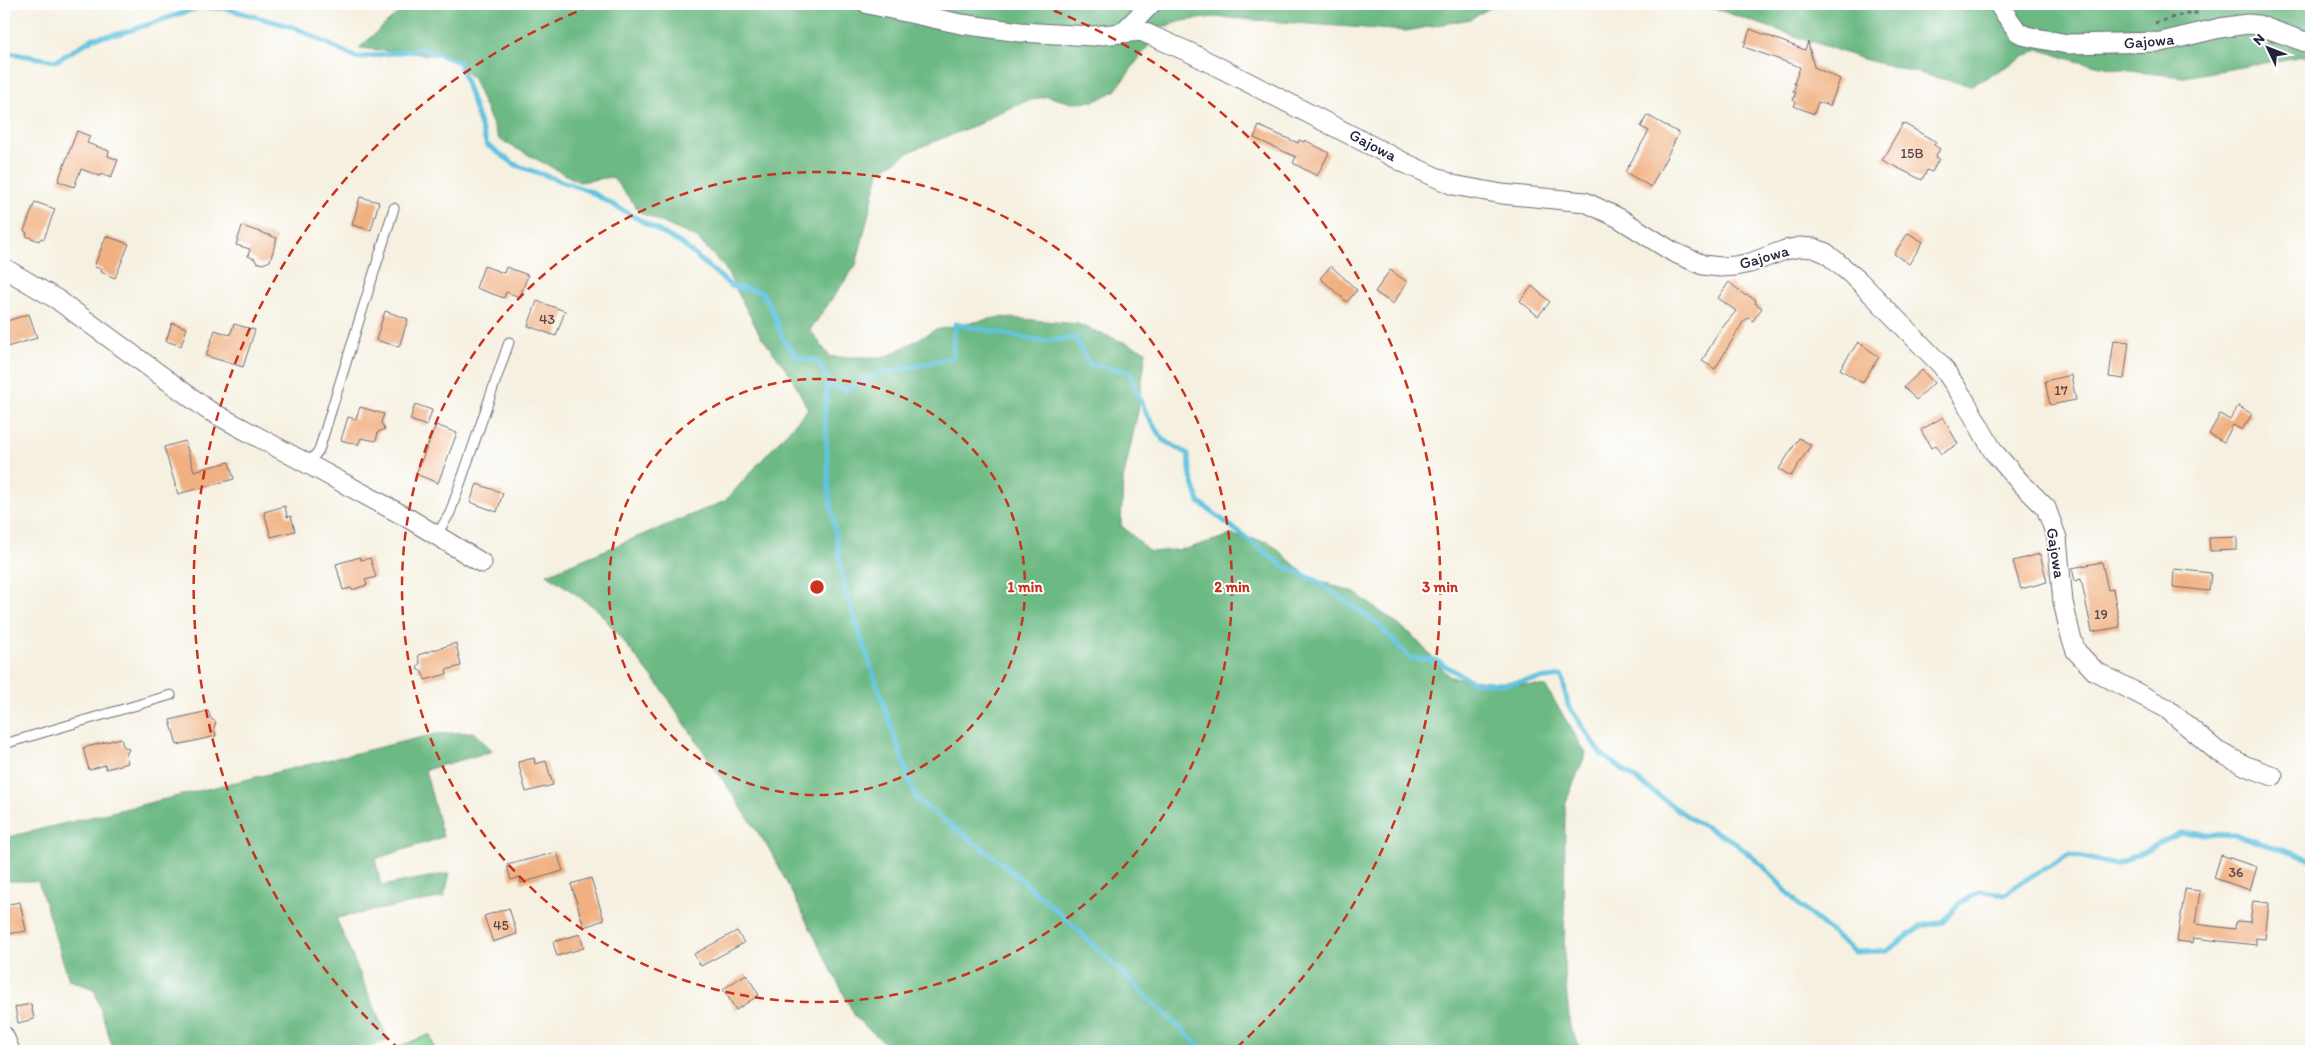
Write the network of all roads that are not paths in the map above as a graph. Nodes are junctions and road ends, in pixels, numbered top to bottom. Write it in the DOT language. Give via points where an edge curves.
graph roads {
  1 [pos="868,4"];
  2 [pos="1151,4"];
  3 [pos="1998,4"];
  4 [pos="1123,32"];
  5 [pos="2311,44"];
  6 [pos="394,208"];
  7 [pos="4,268"];
  8 [pos="509,342"];
  9 [pos="307,465"];
  10 [pos="436,536"];
  11 [pos="482,563"];
  12 [pos="171,695"];
  13 [pos="4,744"];
  14 [pos="2273,776"];
  15 [pos="4,1036"];
  16 [pos="10,1051"];
  1 -- 4 [label="street, Gajowa" via="961,24 1012,31 1069,36"];
  2 -- 4 [label="street"];
  3 -- 5 [label="street, Gajowa" via="2018,32 2067,44 2161,42 2247,24"];
  4 -- 14 [label="street, Gajowa" via="1141,31 1191,52 1453,185 1502,194 1585,202 1619,218 1673,252 1703,265 1735,266 1800,248 1814,248 1826,253 1858,280 1942,366 1994,451 2046,508 2056,538 2063,602 2071,637 2085,663 2166,708 2217,751"];
  6 -- 9 [label="lane" via="319,450"];
  7 -- 9 [label="street" via="58,300 208,410"];
  8 -- 10 [label="lane" via="450,513"];
  9 -- 10 [label="street"];
  10 -- 11 [label="street"];
  12 -- 13 [label="lane"];
  15 -- 16 [label="street"];
}
